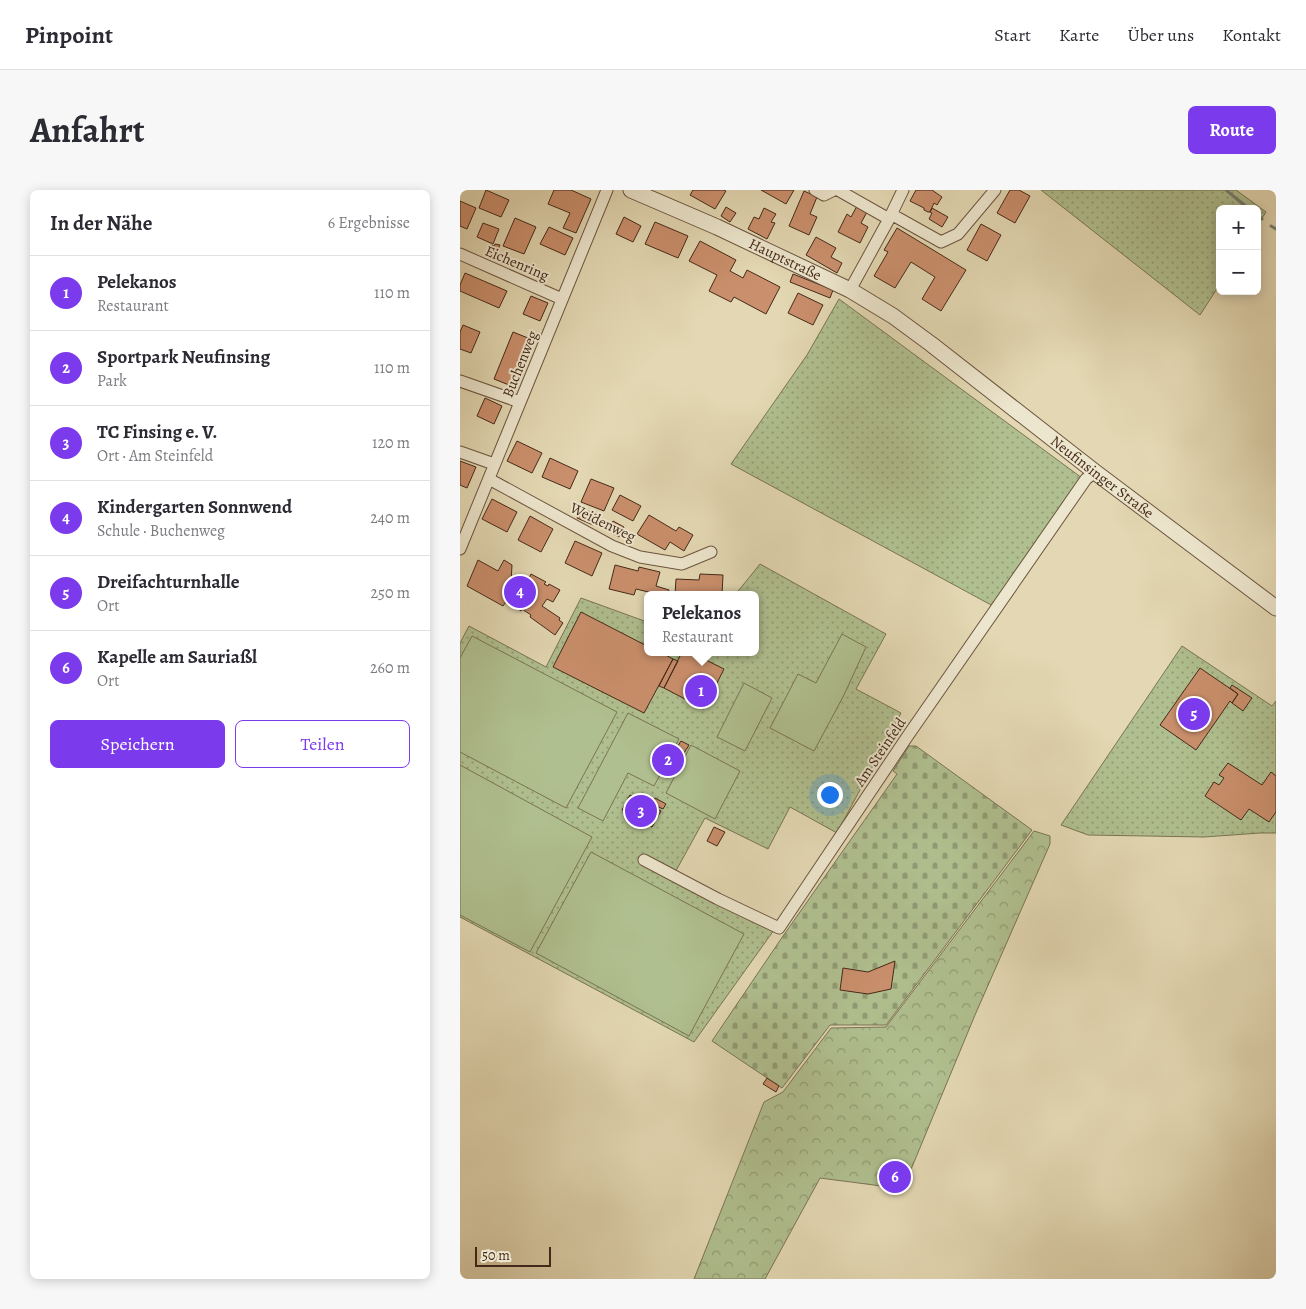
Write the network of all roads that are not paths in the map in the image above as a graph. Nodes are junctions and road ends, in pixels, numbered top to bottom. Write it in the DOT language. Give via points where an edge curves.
graph roads {
  1 [pos="607,190"];
  2 [pos="631,190"];
  3 [pos="815,190"];
  4 [pos="834,190"];
  5 [pos="838,190"];
  6 [pos="903,190"];
  7 [pos="995,190"];
  8 [pos="890,217"];
  9 [pos="460,254"];
  10 [pos="850,290"];
  11 [pos="562,299"];
  12 [pos="931,344"];
  13 [pos="460,381"];
  14 [pos="520,402"];
  15 [pos="460,452"];
  16 [pos="494,464"];
  17 [pos="1095,472"];
  18 [pos="489,479"];
  19 [pos="460,548"];
  20 [pos="711,552"];
  21 [pos="1276,608"];
  22 [pos="644,860"];
  1 -- 11 [label="street, Buchenweg"];
  2 -- 10 [label="street, Hauptstraße"];
  3 -- 4 [label="street" via="824,195"];
  5 -- 8 [label="street"];
  6 -- 8 [label="street"];
  7 -- 8 [label="street" via="958,234 941,242"];
  8 -- 10 [label="street"];
  9 -- 11 [label="street, Eichenring"];
  10 -- 12 [label="street, Hauptstraße"];
  11 -- 14 [label="street, Buchenweg"];
  12 -- 17 [label="street, Neufinsinger Straße"];
  13 -- 14 [label="street"];
  14 -- 16 [label="street, Buchenweg"];
  15 -- 16 [label="street"];
  16 -- 18 [label="street, Buchenweg"];
  17 -- 21 [label="street, Neufinsinger Straße"];
  17 -- 22 [label="street, Am Steinfeld" via="1086,479 916,724 779,928"];
  18 -- 19 [label="street, Buchenweg"];
  18 -- 20 [label="street, Weidenweg" via="612,546 640,556 682,564"];
}
